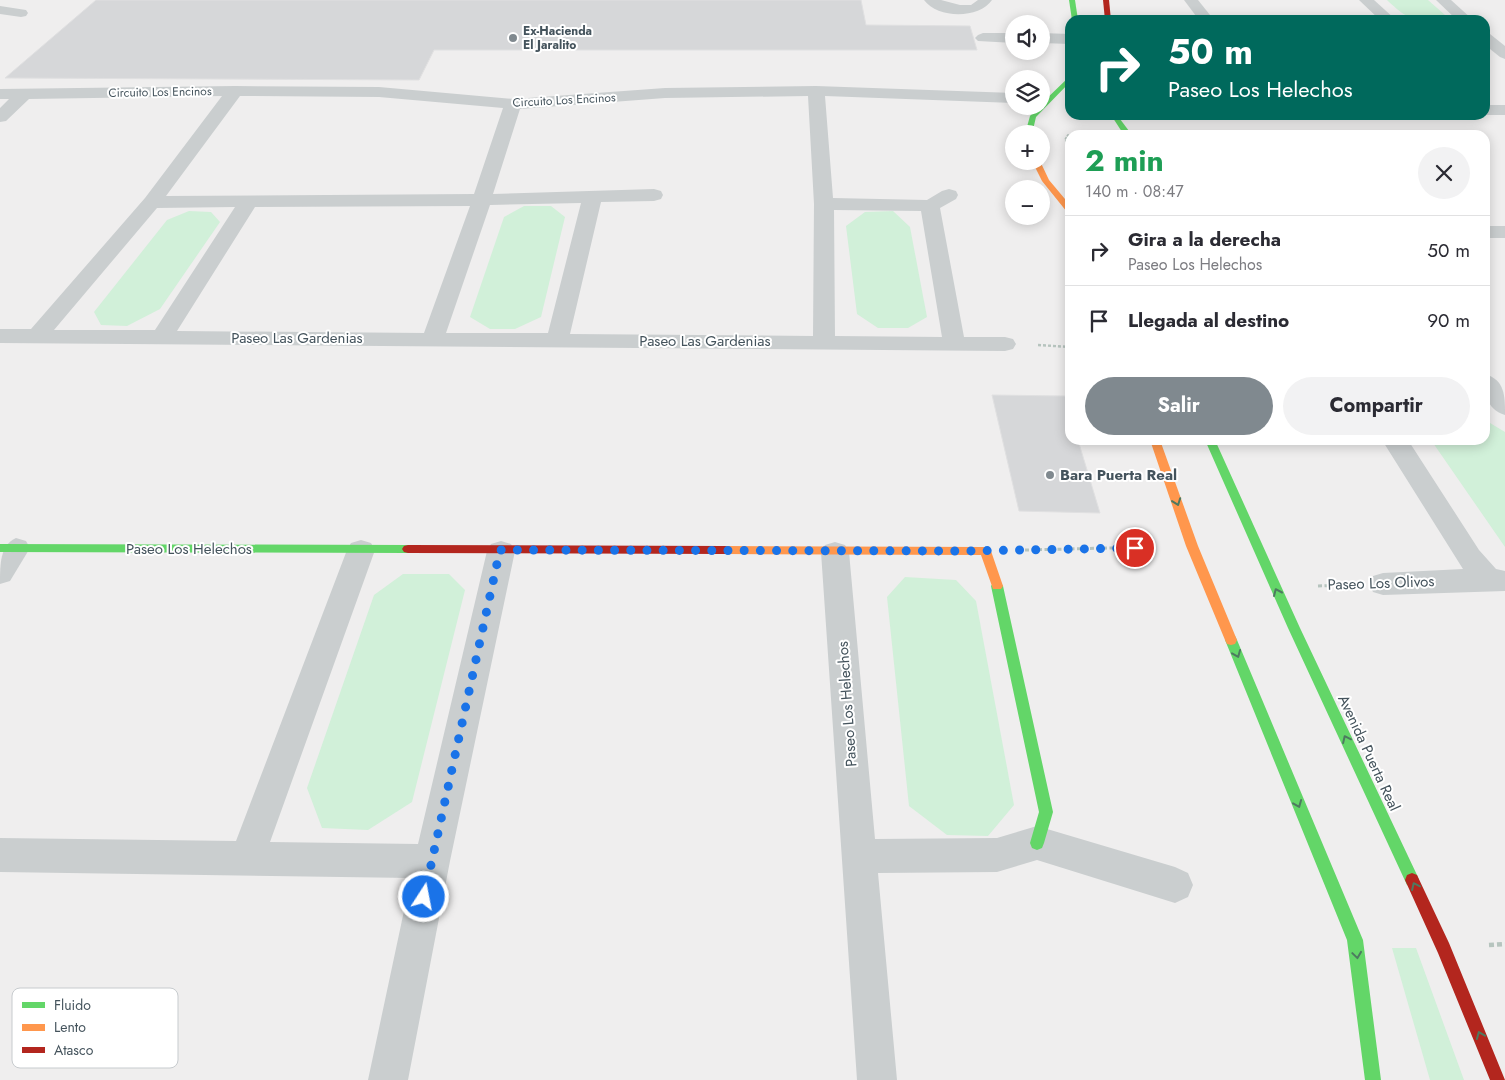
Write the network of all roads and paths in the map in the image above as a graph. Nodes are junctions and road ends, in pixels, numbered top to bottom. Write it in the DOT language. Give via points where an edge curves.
graph roads {
  1 [pos="9,0"];
  2 [pos="931,0"];
  3 [pos="985,0"];
  4 [pos="1072,0"];
  5 [pos="1106,0"];
  6 [pos="1192,0"];
  7 [pos="1366,0"];
  8 [pos="1443,0"];
  9 [pos="0,3"];
  10 [pos="0,10"];
  11 [pos="21,13"];
  12 [pos="1074,15"];
  13 [pos="1108,15"];
  14 [pos="1203,15"];
  15 [pos="1382,15"];
  16 [pos="1460,15"];
  17 [pos="983,38"];
  18 [pos="1005,38"];
  19 [pos="1050,38"];
  20 [pos="1065,39"];
  21 [pos="1490,41"];
  22 [pos="1505,54"];
  23 [pos="1065,84"];
  24 [pos="235,91"];
  25 [pos="816,91"];
  26 [pos="0,94"];
  27 [pos="24,94"];
  28 [pos="1005,98"];
  29 [pos="1051,99"];
  30 [pos="514,104"];
  31 [pos="1490,110"];
  32 [pos="1505,110"];
  33 [pos="0,117"];
  34 [pos="1030,125"];
  35 [pos="1039,170"];
  36 [pos="654,195"];
  37 [pos="949,195"];
  38 [pos="592,198"];
  39 [pos="482,200"];
  40 [pos="249,201"];
  41 [pos="152,202"];
  42 [pos="824,204"];
  43 [pos="1065,204"];
  44 [pos="930,206"];
  45 [pos="1490,232"];
  46 [pos="1505,232"];
  47 [pos="0,336"];
  48 [pos="37,336"];
  49 [pos="161,338"];
  50 [pos="433,339"];
  51 [pos="557,341"];
  52 [pos="824,341"];
  53 [pos="954,343"];
  54 [pos="1004,344"];
  55 [pos="1157,445"];
  56 [pos="1212,445"];
  57 [pos="1398,445"];
  58 [pos="1192,546"];
  59 [pos="8,548"];
  60 [pos="361,550"];
  61 [pos="500,550"];
  62 [pos="985,551"];
  63 [pos="835,552"];
  64 [pos="0,573"];
  65 [pos="1496,580"];
  66 [pos="1382,584"];
  67 [pos="1275,586"];
  68 [pos="1037,844"];
  69 [pos="0,855"];
  70 [pos="859,856"];
  71 [pos="247,858"];
  72 [pos="432,860"];
  73 [pos="1175,885"];
  74 [pos="388,1080"];
  75 [pos="877,1080"];
  76 [pos="1373,1080"];
  77 [pos="1498,1080"];
  1 -- 9 [label="street"];
  2 -- 3 [label="street" via="946,7 964,9 980,6"];
  4 -- 12 [label="street"];
  5 -- 13 [label="street"];
  6 -- 14 [label="street"];
  7 -- 15 [label="street"];
  8 -- 16 [label="street"];
  10 -- 11 [label="street"];
  17 -- 18 [label="street"];
  19 -- 20 [label="street"];
  21 -- 22 [label="street"];
  23 -- 29 [label="street"];
  24 -- 27 [label="street, Circuito Los Encinos"];
  24 -- 30 [label="street, Circuito Los Encinos" via="380,92"];
  24 -- 41 [label="street"];
  25 -- 28 [label="street, Circuito Los Encinos"];
  25 -- 30 [label="street, Circuito Los Encinos" via="665,93"];
  25 -- 42 [label="street"];
  26 -- 27 [label="street, Circuito Los Encinos"];
  27 -- 33 [label="street"];
  29 -- 34 [label="street" via="1033,116"];
  30 -- 39 [label="street"];
  31 -- 32 [label="street"];
  35 -- 43 [label="street"];
  36 -- 38 [label="street"];
  37 -- 44 [label="street"];
  38 -- 39 [label="street"];
  38 -- 51 [label="street"];
  39 -- 40 [label="street"];
  39 -- 50 [label="street"];
  40 -- 41 [label="street"];
  40 -- 49 [label="street"];
  41 -- 48 [label="street"];
  42 -- 44 [label="street"];
  42 -- 52 [label="street"];
  44 -- 53 [label="street"];
  45 -- 46 [label="street"];
  47 -- 48 [label="street, Paseo Las Gardenias"];
  48 -- 49 [label="street, Paseo Las Gardenias"];
  49 -- 50 [label="street, Paseo Las Gardenias"];
  50 -- 51 [label="street, Paseo Las Gardenias"];
  51 -- 52 [label="street, Paseo Las Gardenias"];
  52 -- 53 [label="street, Paseo Las Gardenias"];
  53 -- 54 [label="street, Paseo Las Gardenias"];
  55 -- 58 [label="street, one-way"];
  56 -- 67 [label="street, Avenida Puerta Real"];
  57 -- 65 [label="street, Paseo Los Olivos" via="1469,557"];
  58 -- 62 [label="path"];
  58 -- 76 [label="street, one-way" via="1355,940"];
  59 -- 60 [label="street, Paseo Los Helechos"];
  59 -- 64 [label="street, Paseo Los Helechos"];
  60 -- 61 [label="street, Paseo Los Helechos"];
  60 -- 71 [label="street"];
  61 -- 63 [label="street, Paseo Los Helechos"];
  61 -- 72 [label="street"];
  62 -- 63 [label="street, Paseo Los Helechos"];
  62 -- 68 [label="street" via="994,573 1046,812"];
  63 -- 70 [label="street, Paseo Los Helechos"];
  65 -- 66 [label="street, Paseo Los Olivos"];
  66 -- 67 [label="path, Paseo Los Olivos"];
  77 -- 67 [label="street, Avenida Puerta Real, one-way" via="1444,948"];
  68 -- 70 [label="street" via="997,856"];
  68 -- 73 [label="street"];
  69 -- 71 [label="street"];
  70 -- 75 [label="street, Paseo Los Helechos"];
  71 -- 72 [label="street"];
  72 -- 74 [label="street"];
}
